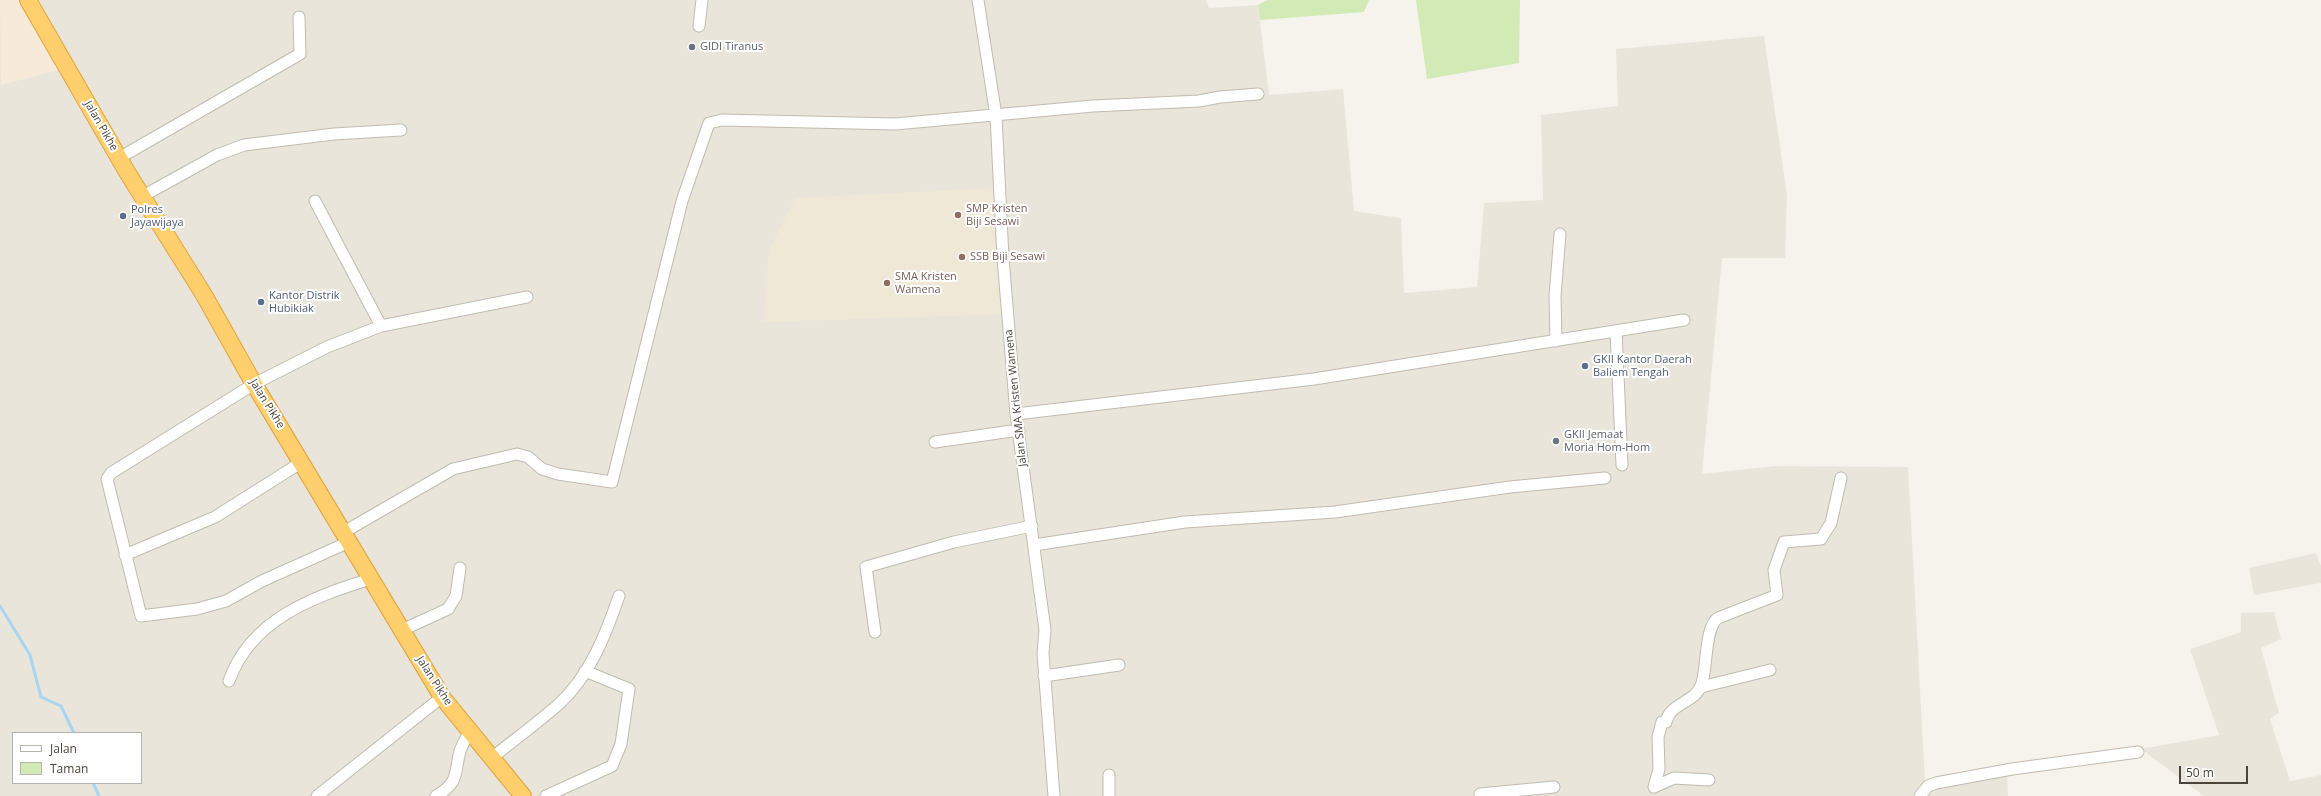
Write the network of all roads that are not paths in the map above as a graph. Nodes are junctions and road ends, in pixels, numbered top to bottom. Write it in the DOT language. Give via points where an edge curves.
graph roads {
  1 [pos="28,0"];
  2 [pos="702,0"];
  3 [pos="978,0"];
  4 [pos="299,17"];
  5 [pos="699,26"];
  6 [pos="1258,94"];
  7 [pos="996,116"];
  8 [pos="401,130"];
  9 [pos="119,158"];
  10 [pos="143,196"];
  11 [pos="315,201"];
  12 [pos="1560,234"];
  13 [pos="527,296"];
  14 [pos="1684,320"];
  15 [pos="381,326"];
  16 [pos="1616,331"];
  17 [pos="1556,341"];
  18 [pos="254,384"];
  19 [pos="1016,414"];
  20 [pos="1018,430"];
  21 [pos="935,442"];
  22 [pos="302,462"];
  23 [pos="1622,465"];
  24 [pos="1605,478"];
  25 [pos="1842,478"];
  26 [pos="1032,526"];
  27 [pos="346,537"];
  28 [pos="1034,545"];
  29 [pos="124,554"];
  30 [pos="460,568"];
  31 [pos="370,578"];
  32 [pos="619,596"];
  33 [pos="402,630"];
  34 [pos="875,632"];
  35 [pos="1119,665"];
  36 [pos="1770,670"];
  37 [pos="585,671"];
  38 [pos="1044,676"];
  39 [pos="229,681"];
  40 [pos="1701,687"];
  41 [pos="442,697"];
  42 [pos="470,730"];
  43 [pos="2138,752"];
  44 [pos="493,757"];
  45 [pos="1109,775"];
  46 [pos="1709,780"];
  47 [pos="1554,787"];
  48 [pos="317,796"];
  49 [pos="436,796"];
  50 [pos="523,796"];
  51 [pos="546,796"];
  52 [pos="1054,796"];
  53 [pos="1109,796"];
  54 [pos="1480,796"];
  55 [pos="1920,796"];
  1 -- 9 [label="highway, Jalan Pikhe"];
  2 -- 5 [label="street"];
  3 -- 7 [label="street, Jalan SMA Kristen Wamena"];
  4 -- 9 [label="street" via="300,54"];
  6 -- 7 [label="street" via="1199,101 1093,106"];
  7 -- 19 [label="street, Jalan SMA Kristen Wamena" via="1002,258"];
  7 -- 27 [label="street" via="895,124 722,120 709,123 682,201 612,482 558,474 542,469 528,457 517,454 453,469"];
  8 -- 10 [label="street" via="334,134 244,145 217,155"];
  9 -- 10 [label="highway, Jalan Pikhe"];
  10 -- 18 [label="highway, Jalan Pikhe" via="204,295"];
  11 -- 15 [label="street"];
  12 -- 17 [label="street" via="1555,296"];
  13 -- 15 [label="street"];
  14 -- 16 [label="street"];
  15 -- 18 [label="street" via="327,347"];
  16 -- 17 [label="street"];
  16 -- 23 [label="street"];
  17 -- 19 [label="street" via="1314,379"];
  18 -- 22 [label="highway, Jalan Pikhe"];
  18 -- 29 [label="street" via="108,476"];
  19 -- 20 [label="street, Jalan SMA Kristen Wamena"];
  20 -- 21 [label="street"];
  20 -- 26 [label="street, Jalan SMA Kristen Wamena"];
  22 -- 27 [label="highway, Jalan Pikhe"];
  22 -- 29 [label="street" via="215,517"];
  24 -- 28 [label="street" via="1510,487 1335,512 1185,522"];
  25 -- 40 [label="street" via="1831,523 1821,539 1784,542 1774,570 1777,595 1718,618 1714,622"];
  26 -- 28 [label="street, Jalan SMA Kristen Wamena"];
  26 -- 34 [label="street" via="954,542 866,567"];
  27 -- 29 [label="street" via="226,601 197,609 141,616"];
  27 -- 31 [label="highway, Jalan Pikhe"];
  28 -- 38 [label="street, Jalan SMA Kristen Wamena" via="1045,630"];
  30 -- 33 [label="street" via="456,596 448,609"];
  31 -- 33 [label="highway, Jalan Pikhe"];
  31 -- 39 [label="street" via="294,607 245,649 235,662"];
  32 -- 37 [label="street" via="606,635"];
  33 -- 41 [label="highway, Jalan Pikhe"];
  35 -- 38 [label="street"];
  36 -- 40 [label="street"];
  37 -- 44 [label="street" via="561,702"];
  37 -- 51 [label="street" via="629,689 621,744 612,766"];
  38 -- 52 [label="street, Jalan SMA Kristen Wamena"];
  40 -- 46 [label="street" via="1690,699 1671,710 1666,722 1662,722 1658,737 1659,769 1654,787 1674,778"];
  41 -- 42 [label="highway, Jalan Pikhe"];
  41 -- 48 [label="street"];
  42 -- 44 [label="highway, Jalan Pikhe"];
  42 -- 49 [label="street" via="460,751 455,779 448,789"];
  43 -- 55 [label="street" via="2012,769 1936,783 1928,786"];
  44 -- 50 [label="highway, Jalan Pikhe"];
  45 -- 53 [label="street"];
  47 -- 54 [label="street"];
}
